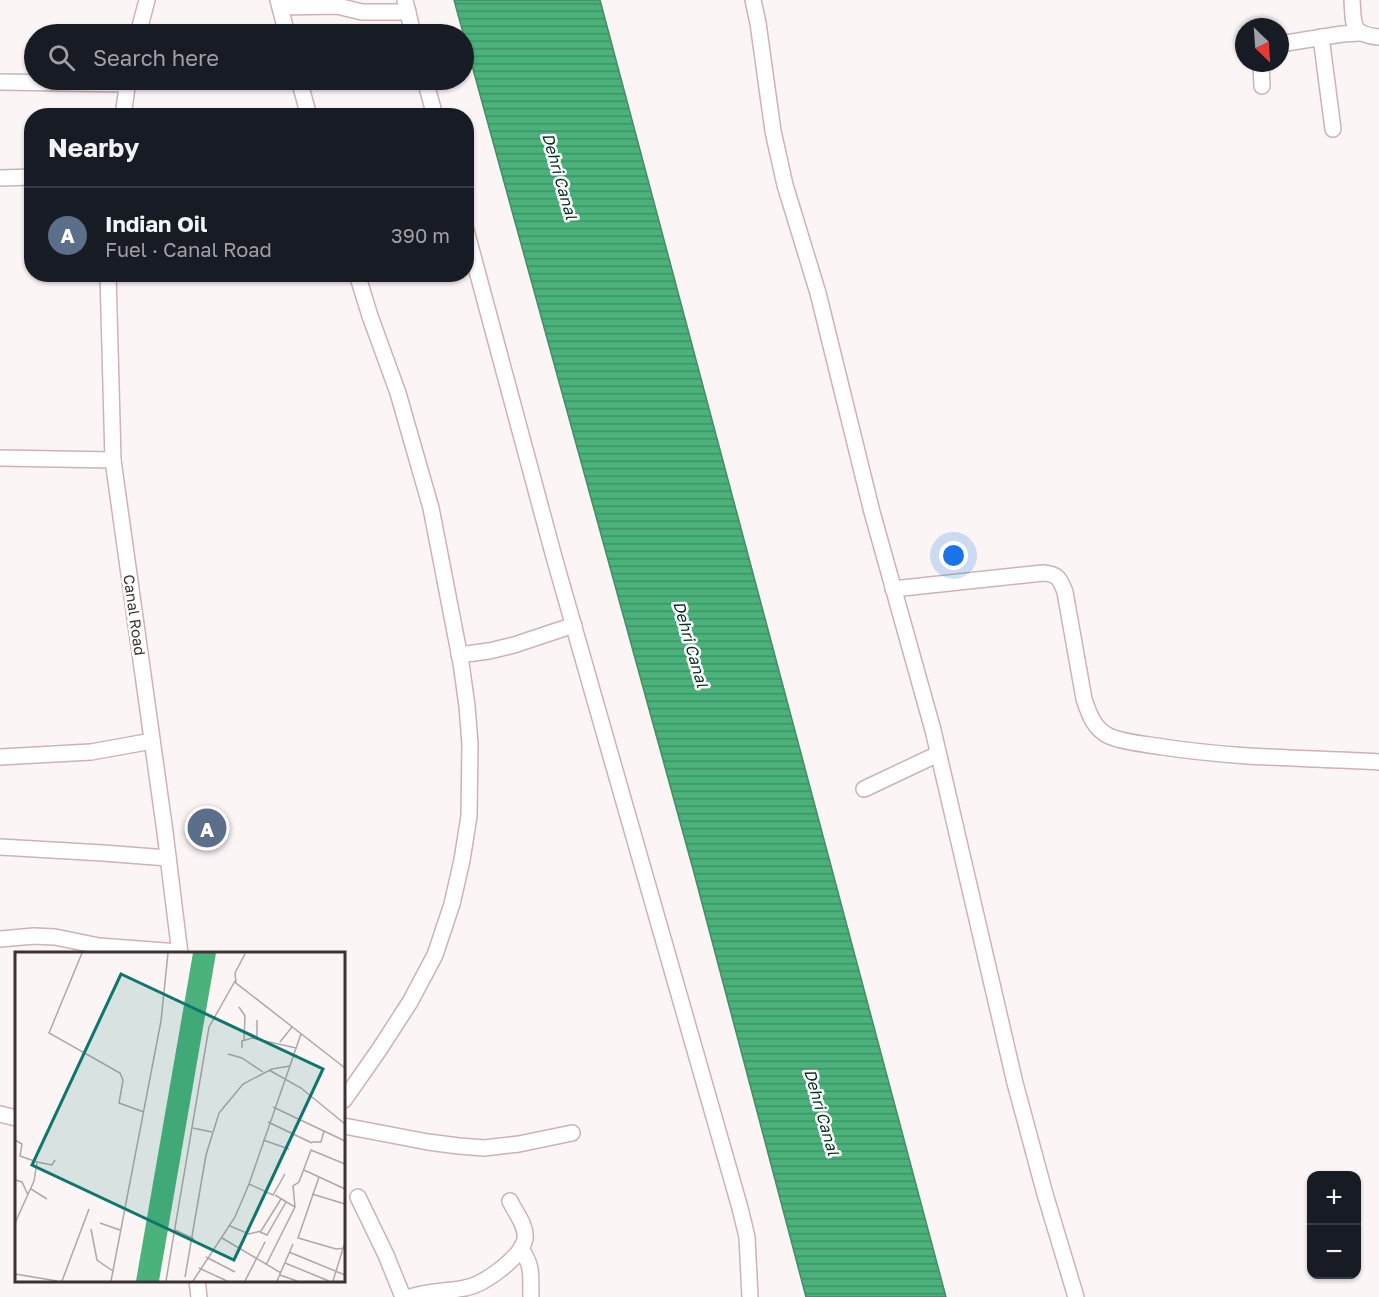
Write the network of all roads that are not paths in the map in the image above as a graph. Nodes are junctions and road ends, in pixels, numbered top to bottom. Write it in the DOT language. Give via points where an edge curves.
graph roads {
  1 [pos="147,0"];
  2 [pos="753,0"];
  3 [pos="1352,0"];
  4 [pos="279,4"];
  5 [pos="406,6"];
  6 [pos="141,24"];
  7 [pos="284,24"];
  8 [pos="410,24"];
  9 [pos="1360,33"];
  10 [pos="1321,37"];
  11 [pos="1379,37"];
  12 [pos="1289,42"];
  13 [pos="1261,72"];
  14 [pos="0,82"];
  15 [pos="24,82"];
  16 [pos="1262,86"];
  17 [pos="126,90"];
  18 [pos="302,90"];
  19 [pos="428,90"];
  20 [pos="124,108"];
  21 [pos="307,108"];
  22 [pos="433,108"];
  23 [pos="1333,129"];
  24 [pos="24,177"];
  25 [pos="0,178"];
  26 [pos="474,259"];
  27 [pos="108,282"];
  28 [pos="359,282"];
  29 [pos="0,459"];
  30 [pos="113,460"];
  31 [pos="893,589"];
  32 [pos="574,625"];
  33 [pos="459,655"];
  34 [pos="152,741"];
  35 [pos="938,754"];
  36 [pos="0,757"];
  37 [pos="1379,762"];
  38 [pos="864,789"];
  39 [pos="0,847"];
  40 [pos="168,858"];
  41 [pos="0,939"];
  42 [pos="168,952"];
  43 [pos="179,952"];
  44 [pos="345,1099"];
  45 [pos="0,1114"];
  46 [pos="15,1118"];
  47 [pos="345,1126"];
  48 [pos="572,1133"];
  49 [pos="358,1197"];
  50 [pos="510,1201"];
  51 [pos="521,1249"];
  52 [pos="196,1282"];
  53 [pos="447,1293"];
  54 [pos="199,1297"];
  55 [pos="403,1297"];
  56 [pos="410,1297"];
  57 [pos="531,1297"];
  58 [pos="750,1297"];
  59 [pos="1076,1297"];
  1 -- 6 [label="street"];
  2 -- 31 [label="street" via="778,158 818,293"];
  3 -- 9 [label="street" via="1354,22"];
  4 -- 5 [label="street" via="337,6 362,12"];
  4 -- 7 [label="street"];
  5 -- 8 [label="street"];
  9 -- 10 [label="street"];
  9 -- 11 [label="street"];
  10 -- 12 [label="street"];
  10 -- 23 [label="street"];
  13 -- 16 [label="street"];
  14 -- 15 [label="street"];
  17 -- 20 [label="street"];
  18 -- 21 [label="street"];
  19 -- 22 [label="street"];
  24 -- 25 [label="street"];
  26 -- 32 [label="street"];
  27 -- 30 [label="street, Canal Road"];
  28 -- 33 [label="street" via="398,393 431,508"];
  29 -- 30 [label="street"];
  30 -- 34 [label="street, Canal Road"];
  31 -- 35 [label="street"];
  31 -- 37 [label="street" via="1052,574 1065,592 1084,699 1097,728 1109,736 1238,755"];
  32 -- 33 [label="street" via="506,647"];
  32 -- 58 [label="street" via="740,1208 747,1237"];
  33 -- 44 [label="street" via="470,744 469,816 452,904 435,955 410,1002"];
  34 -- 36 [label="street" via="91,752"];
  34 -- 40 [label="street, Canal Road"];
  35 -- 38 [label="street"];
  35 -- 59 [label="street" via="1015,1083"];
  39 -- 40 [label="street"];
  40 -- 43 [label="street, Canal Road"];
  41 -- 42 [label="street" via="55,937 99,946"];
  45 -- 46 [label="street"];
  47 -- 48 [label="street" via="484,1148"];
  49 -- 55 [label="street"];
  50 -- 51 [label="street" via="525,1232"];
  51 -- 53 [label="street" via="481,1283"];
  51 -- 57 [label="street" via="531,1268"];
  52 -- 54 [label="street"];
  53 -- 56 [label="street" via="430,1291"];
}
